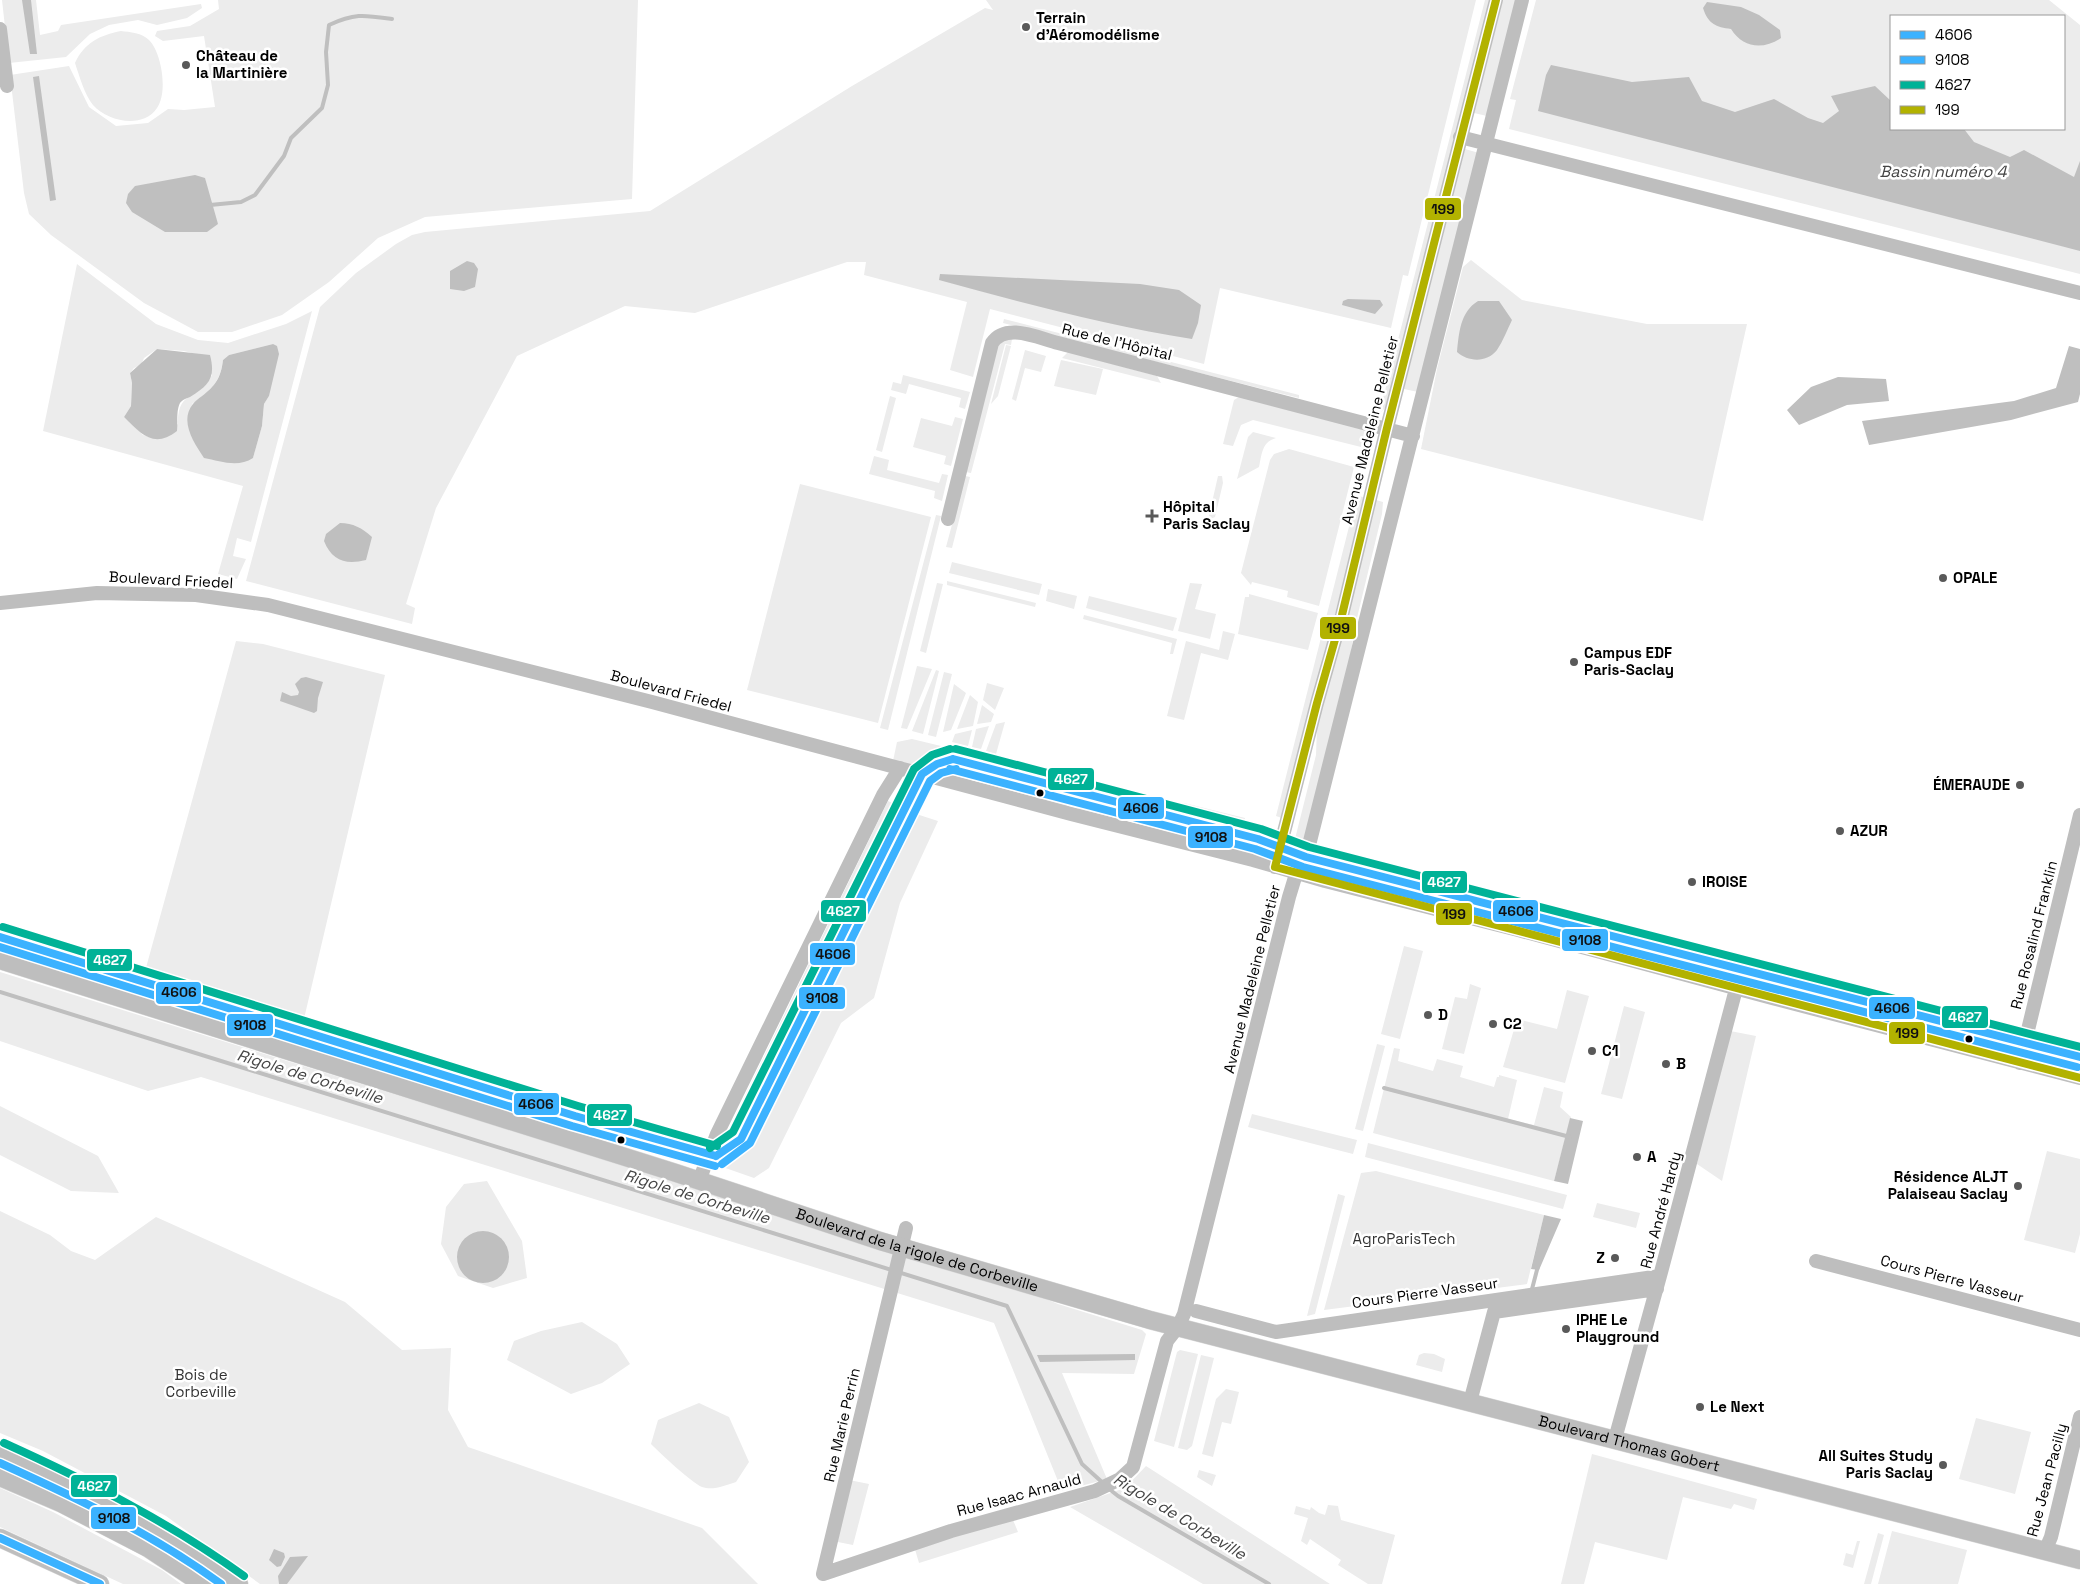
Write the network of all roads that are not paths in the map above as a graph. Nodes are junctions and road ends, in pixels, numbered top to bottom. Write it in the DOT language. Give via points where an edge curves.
graph roads {
  1 [pos="1496,0"];
  2 [pos="1522,0"];
  3 [pos="0,29"];
  4 [pos="7,86"];
  5 [pos="1460,138"];
  6 [pos="1486,145"];
  7 [pos="2080,294"];
  8 [pos="1387,428"];
  9 [pos="1413,436"];
  10 [pos="948,519"];
  11 [pos="0,603"];
  12 [pos="900,768"];
  13 [pos="2080,814"];
  14 [pos="1275,867"];
  15 [pos="1296,874"];
  16 [pos="0,960"];
  17 [pos="1736,989"];
  18 [pos="2020,1063"];
  19 [pos="2080,1078"];
  20 [pos="699,1181"];
  21 [pos="906,1228"];
  22 [pos="899,1255"];
  23 [pos="1816,1261"];
  24 [pos="1659,1283"];
  25 [pos="1196,1311"];
  26 [pos="1178,1327"];
  27 [pos="2080,1330"];
  28 [pos="1470,1402"];
  29 [pos="2080,1417"];
  30 [pos="1615,1439"];
  31 [pos="0,1452"];
  32 [pos="0,1476"];
  33 [pos="1120,1479"];
  34 [pos="0,1538"];
  35 [pos="2045,1551"];
  36 [pos="2080,1560"];
  37 [pos="823,1574"];
  38 [pos="100,1584"];
  39 [pos="204,1584"];
  40 [pos="238,1584"];
  1 -- 5 [label="street, Avenue Madeleine Pelletier"];
  2 -- 6 [label="street, Avenue Madeleine Pelletier"];
  3 -- 4 [label="street"];
  5 -- 6 [label="street"];
  5 -- 8 [label="street, Avenue Madeleine Pelletier"];
  6 -- 7 [label="street"];
  6 -- 9 [label="street, Avenue Madeleine Pelletier"];
  8 -- 9 [label="street, Rue de l'Hôpital"];
  8 -- 10 [label="street, Rue de l'Hôpital" via="1020,334 1004,333 996,336 992,344"];
  8 -- 14 [label="street, Avenue Madeleine Pelletier" via="1342,615"];
  9 -- 15 [label="street, Avenue Madeleine Pelletier" via="1306,857"];
  11 -- 12 [label="street, Boulevard Friedel" via="97,593 196,595 268,605"];
  12 -- 14 [label="street, Boulevard Friedel"];
  12 -- 20 [label="street" via="879,803 717,1134"];
  13 -- 18 [label="street, Rue Rosalind Franklin"];
  14 -- 15 [label="street, Boulevard Friedel"];
  15 -- 17 [label="street, Boulevard Friedel"];
  15 -- 26 [label="street, Avenue Madeleine Pelletier" via="1184,1314"];
  16 -- 20 [label="main road, Boulevard de la rigole de Corbeville"];
  17 -- 18 [label="street, Boulevard Friedel"];
  17 -- 24 [label="street, Rue André Hardy"];
  18 -- 19 [label="street, Boulevard Friedel"];
  20 -- 22 [label="main road, Boulevard de la rigole de Corbeville"];
  21 -- 22 [label="street, Rue Marie Perrin"];
  22 -- 26 [label="main road, Boulevard de la rigole de Corbeville"];
  22 -- 37 [label="street, Rue Marie Perrin"];
  23 -- 27 [label="street, Cours Pierre Vasseur"];
  24 -- 25 [label="street, Cours Pierre Vasseur" via="1276,1332"];
  24 -- 28 [label="street" via="1494,1312"];
  24 -- 30 [label="street, Rue André Hardy"];
  26 -- 28 [label="main road, Boulevard Thomas Gobert"];
  26 -- 33 [label="street, Avenue Madeleine Pelletier" via="1167,1341 1133,1467"];
  28 -- 30 [label="main road, Boulevard Thomas Gobert"];
  29 -- 35 [label="street, Rue Jean Pacilly"];
  30 -- 35 [label="main road, Boulevard Thomas Gobert"];
  31 -- 40 [label="highway" via="115,1506"];
  32 -- 39 [label="highway" via="61,1502 140,1543"];
  33 -- 37 [label="street, Rue Isaac Arnauld" via="1095,1491 951,1531"];
  34 -- 38 [label="main road"];
  35 -- 36 [label="main road, Boulevard Thomas Gobert"];
}
